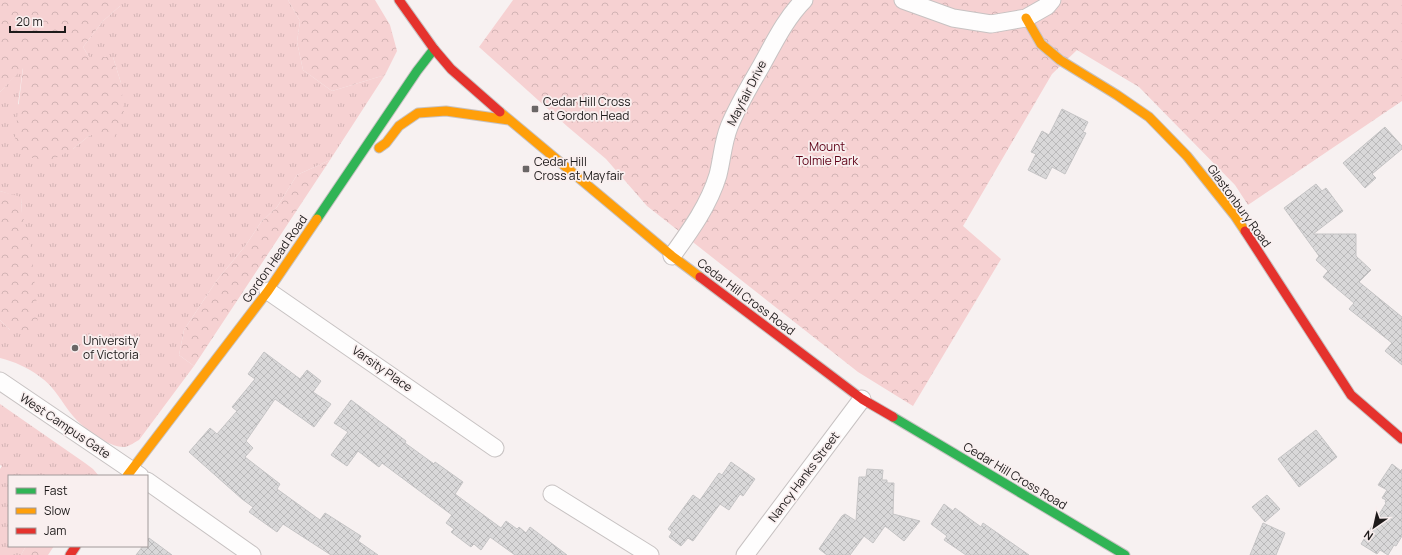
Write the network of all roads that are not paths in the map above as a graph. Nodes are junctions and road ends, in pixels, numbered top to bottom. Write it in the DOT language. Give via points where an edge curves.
graph roads {
  1 [pos="399,0"];
  2 [pos="804,0"];
  3 [pos="903,0"];
  4 [pos="1052,0"];
  5 [pos="1026,18"];
  6 [pos="434,49"];
  7 [pos="509,120"];
  8 [pos="358,160"];
  9 [pos="672,256"];
  10 [pos="268,291"];
  11 [pos="0,381"];
  12 [pos="862,399"];
  13 [pos="1402,439"];
  14 [pos="495,448"];
  15 [pos="133,474"];
  16 [pos="148,482"];
  17 [pos="552,494"];
  18 [pos="252,555"];
  19 [pos="650,555"];
  20 [pos="745,555"];
  21 [pos="1125,555"];
  1 -- 6 [label="street, Cedar Hill Cross Road"];
  2 -- 9 [label="street, Mayfair Drive" via="777,38 741,102 729,128 711,194 691,230"];
  3 -- 5 [label="street" via="953,18 991,24"];
  4 -- 5 [label="street" via="1047,6"];
  5 -- 13 [label="street, Glastonbury Road" via="1040,44 1060,60 1149,117 1187,156 1235,216 1351,395"];
  6 -- 7 [label="street, Cedar Hill Cross Road" via="451,69"];
  6 -- 8 [label="street, Gordon Head Road"];
  7 -- 8 [label="street" via="446,111 418,113 399,126 386,143"];
  7 -- 9 [label="street, Cedar Hill Cross Road"];
  8 -- 10 [label="street, Gordon Head Road"];
  9 -- 12 [label="street, Cedar Hill Cross Road"];
  10 -- 14 [label="street, Varsity Place"];
  10 -- 15 [label="street, Gordon Head Road"];
  11 -- 15 [label="street, West Campus Gate"];
  12 -- 20 [label="street, Nancy Hanks Street"];
  12 -- 21 [label="street, Cedar Hill Cross Road"];
  16 -- 18 [label="street"];
  17 -- 19 [label="street"];
}
